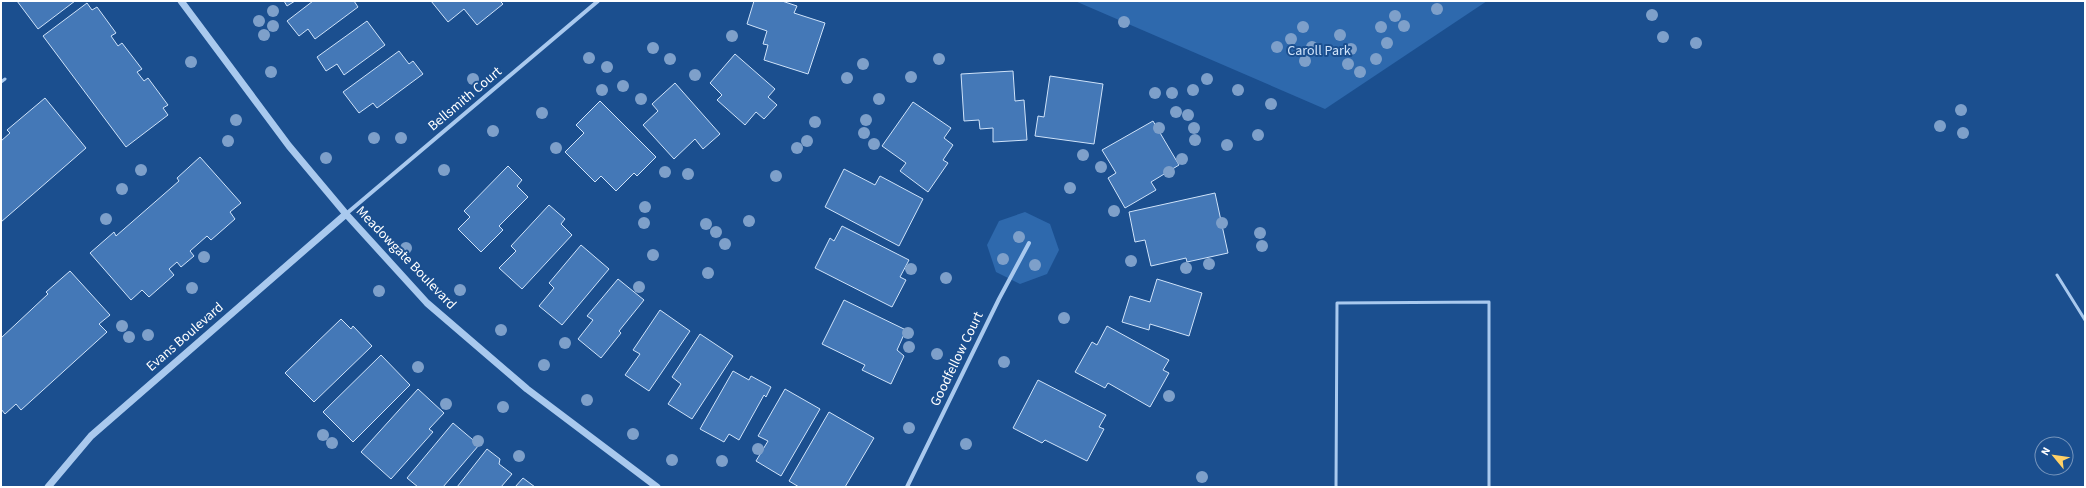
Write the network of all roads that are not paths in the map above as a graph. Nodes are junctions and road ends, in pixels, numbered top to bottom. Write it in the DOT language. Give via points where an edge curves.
graph roads {
  1 [pos="181,1"];
  2 [pos="598,1"];
  3 [pos="5,78"];
  4 [pos="1,82"];
  5 [pos="346,214"];
  6 [pos="1029,243"];
  7 [pos="2057,275"];
  8 [pos="2085,320"];
  9 [pos="48,487"];
  10 [pos="657,487"];
  11 [pos="907,487"];
  12 [pos="1336,487"];
  13 [pos="1489,487"];
  1 -- 5 [label="street, Meadowgate Boulevard" via="289,146"];
  2 -- 5 [label="street, Bellsmith Court"];
  3 -- 4 [label="lane"];
  5 -- 9 [label="street, Evans Boulevard" via="91,436"];
  5 -- 10 [label="street, Meadowgate Boulevard" via="427,303 528,389"];
  6 -- 11 [label="street, Goodfellow Court"];
  7 -- 8 [label="lane"];
  12 -- 13 [label="lane" via="1337,302 1489,302"];
}
